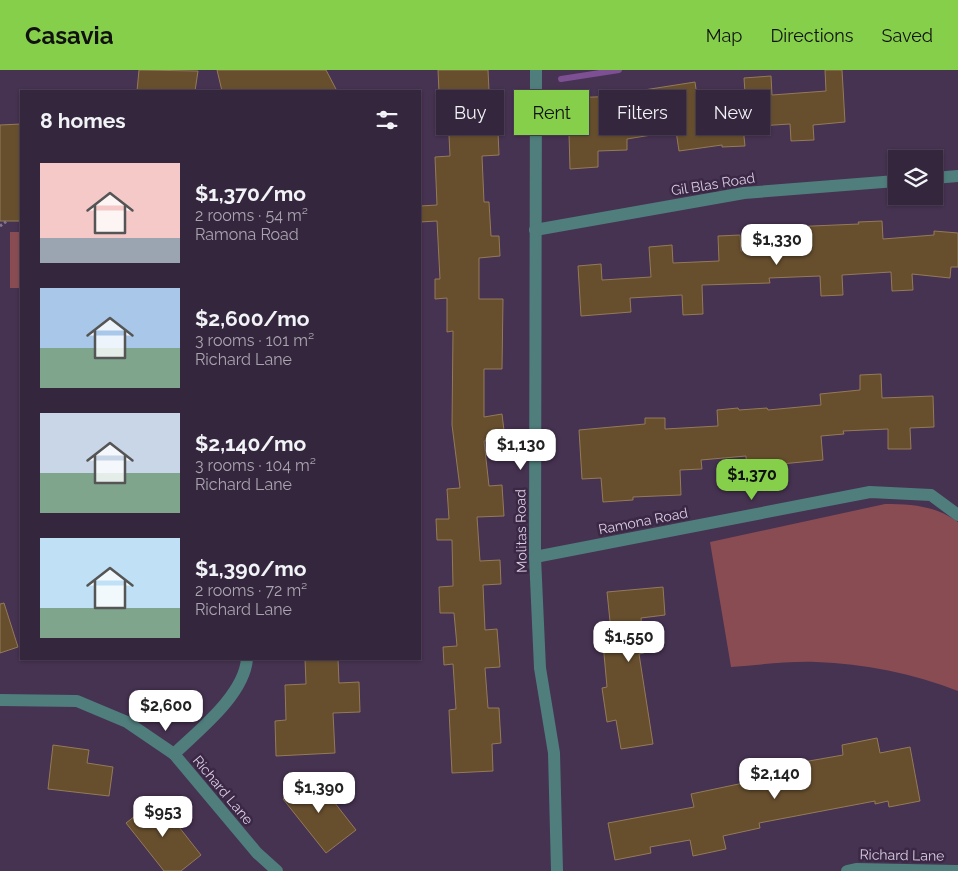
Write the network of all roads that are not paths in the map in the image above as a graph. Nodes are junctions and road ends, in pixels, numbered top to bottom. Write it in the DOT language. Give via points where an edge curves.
graph roads {
  1 [pos="536,70"];
  2 [pos="958,176"];
  3 [pos="943,177"];
  4 [pos="888,182"];
  5 [pos="535,230"];
  6 [pos="958,515"];
  7 [pos="535,557"];
  8 [pos="247,660"];
  9 [pos="0,700"];
  10 [pos="174,754"];
  11 [pos="277,871"];
  12 [pos="557,871"];
  13 [pos="847,871"];
  14 [pos="957,871"];
  1 -- 5 [label="street, Molitas Road"];
  2 -- 3 [label="street"];
  4 -- 5 [label="street, Gil Blas Road" via="744,193"];
  5 -- 7 [label="street, Molitas Road"];
  6 -- 7 [label="street, Ramona Road" via="931,495 870,492"];
  7 -- 12 [label="street, Molitas Road" via="540,668 554,753"];
  8 -- 10 [label="street" via="243,676 227,700"];
  9 -- 10 [label="street, Richard Lane" via="77,701 127,722"];
  10 -- 11 [label="street, Richard Lane" via="257,853"];
  13 -- 14 [label="street, Richard Lane"];
}
